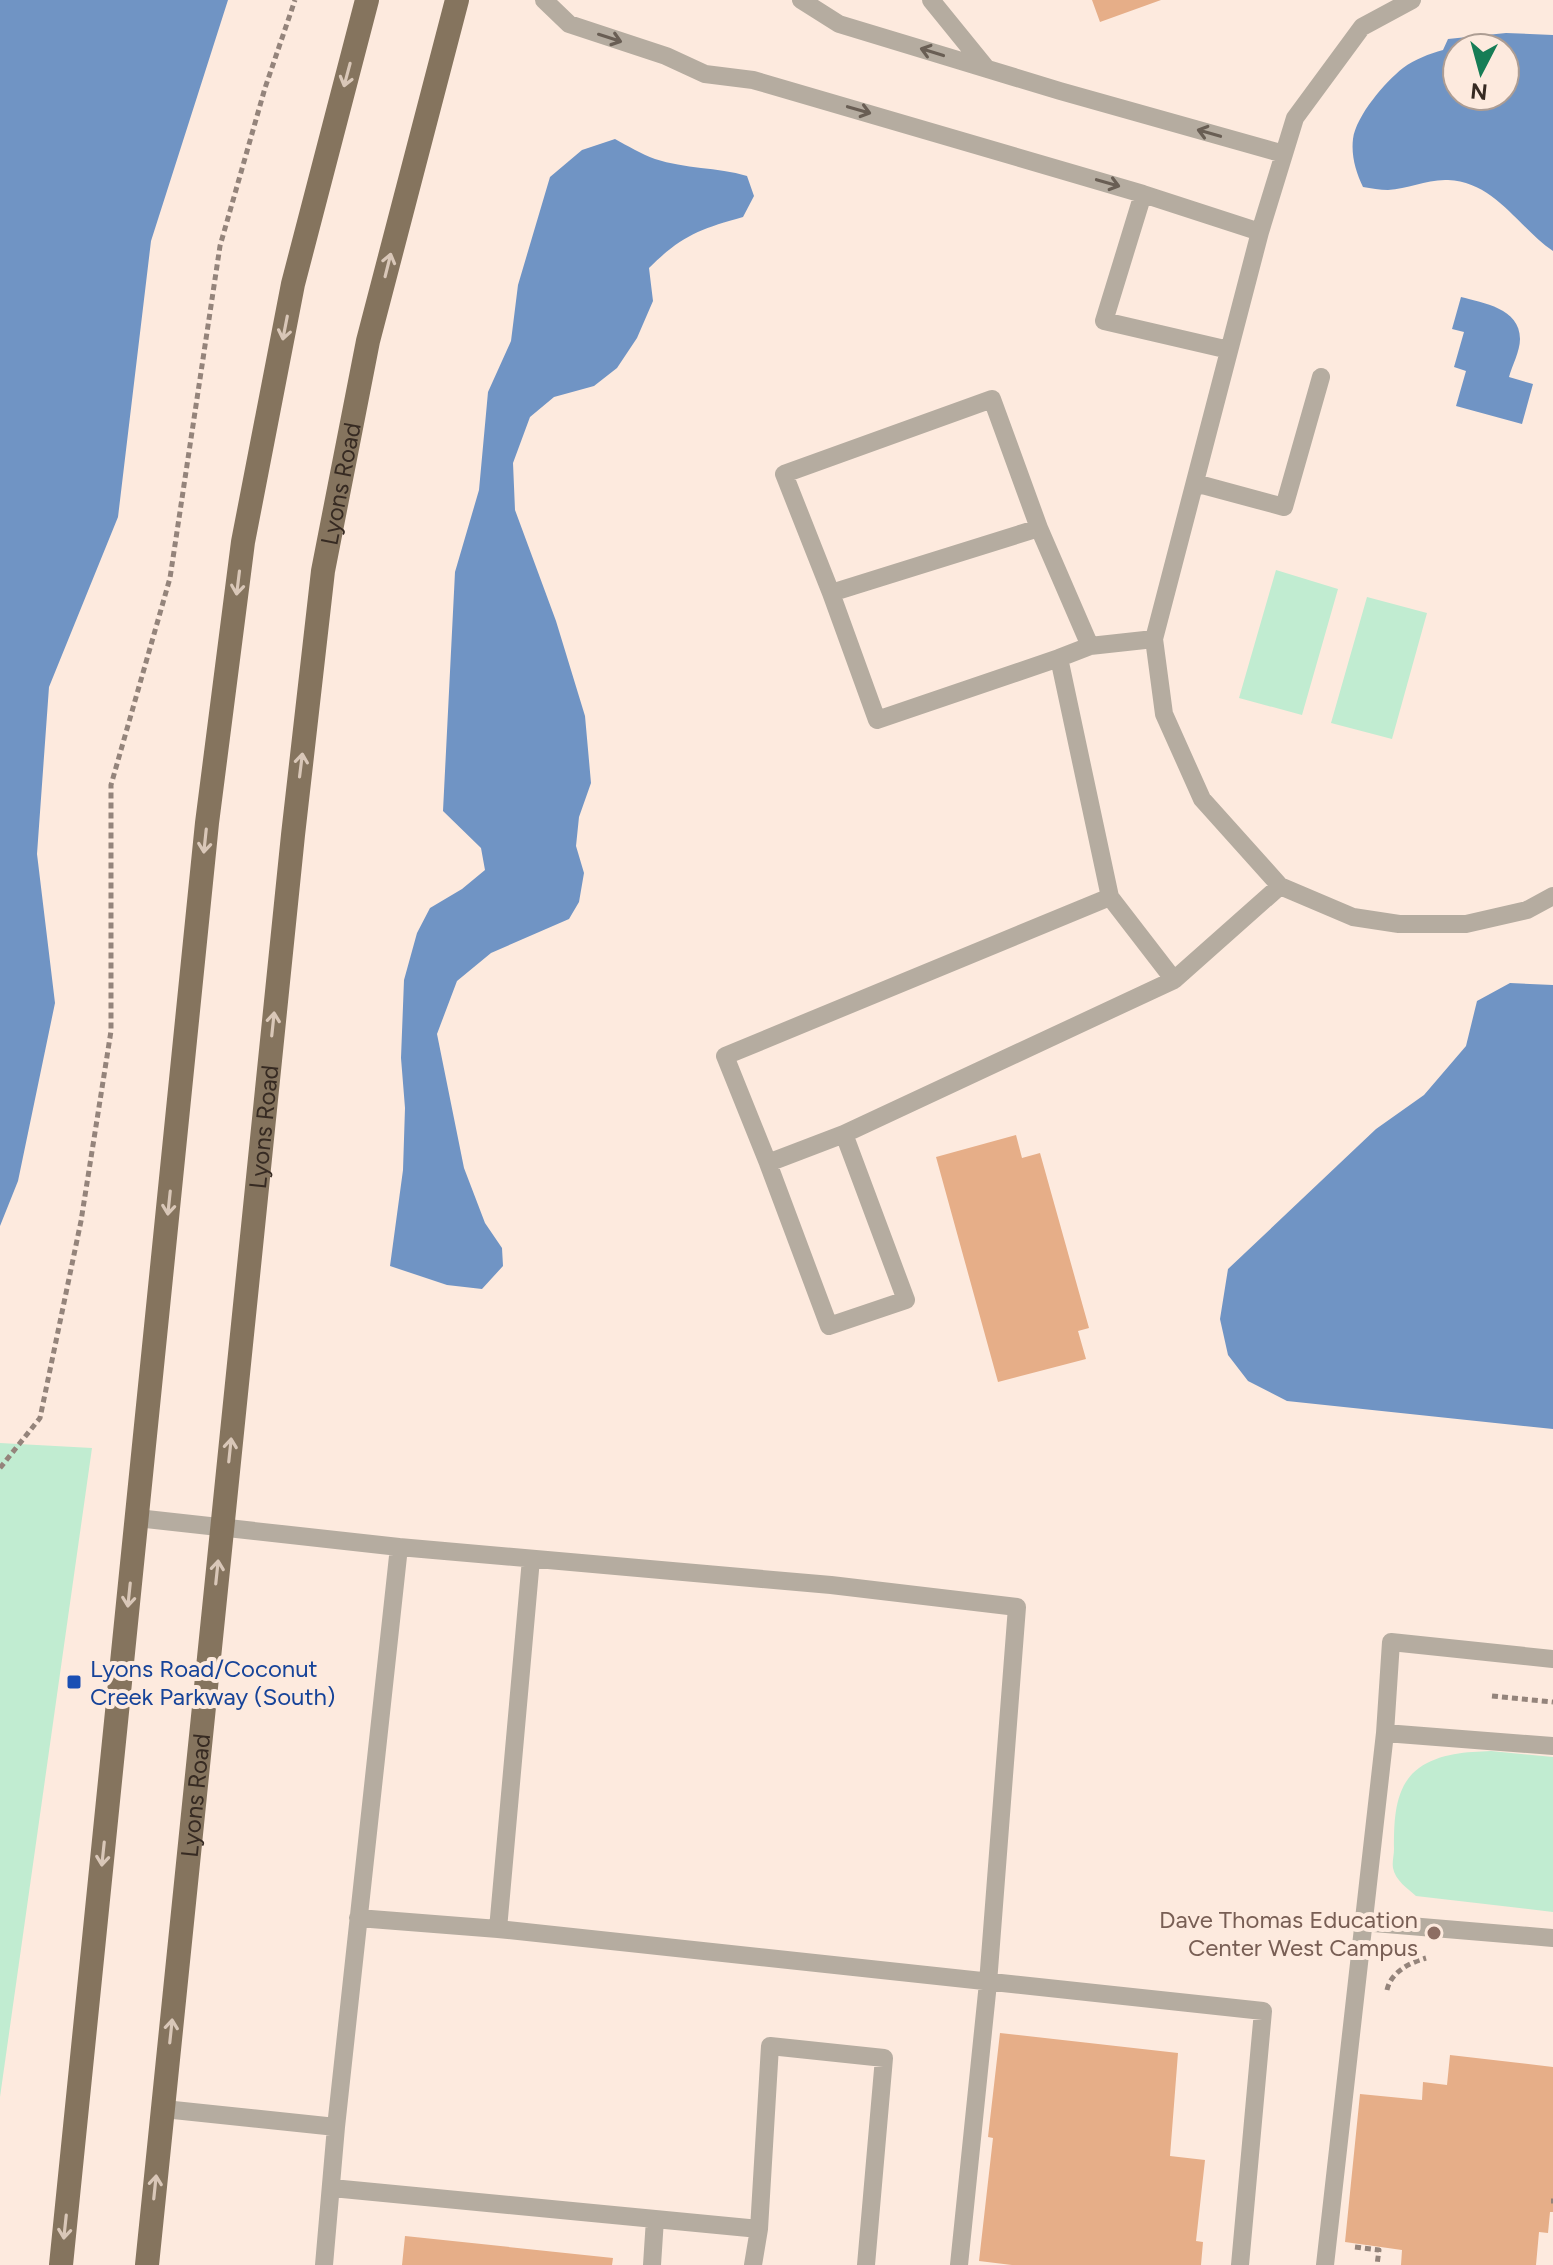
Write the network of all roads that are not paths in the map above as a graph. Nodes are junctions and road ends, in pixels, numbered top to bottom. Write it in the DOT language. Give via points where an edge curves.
graph roads {
  1 [pos="367,0"];
  2 [pos="457,0"];
  3 [pos="544,0"];
  4 [pos="801,0"];
  5 [pos="931,0"];
  6 [pos="1412,0"];
  7 [pos="987,69"];
  8 [pos="1284,154"];
  9 [pos="1143,194"];
  10 [pos="1260,232"];
  11 [pos="1229,350"];
  12 [pos="1321,377"];
  13 [pos="1195,483"];
  14 [pos="1039,528"];
  15 [pos="831,593"];
  16 [pos="1154,639"];
  17 [pos="1090,646"];
  18 [pos="1059,658"];
  19 [pos="1280,886"];
  20 [pos="1553,896"];
  21 [pos="1110,897"];
  22 [pos="1174,980"];
  23 [pos="844,1134"];
  24 [pos="768,1163"];
  25 [pos="137,1518"];
  26 [pos="222,1527"];
  27 [pos="399,1547"];
  28 [pos="531,1559"];
  29 [pos="1553,1659"];
  30 [pos="1385,1733"];
  31 [pos="1553,1746"];
  32 [pos="358,1918"];
  33 [pos="1362,1922"];
  34 [pos="498,1929"];
  35 [pos="1553,1938"];
  36 [pos="988,1983"];
  37 [pos="164,2109"];
  38 [pos="336,2127"];
  39 [pos="332,2188"];
  40 [pos="655,2219"];
  41 [pos="759,2229"];
  42 [pos="61,2265"];
  43 [pos="147,2265"];
  44 [pos="324,2265"];
  45 [pos="652,2265"];
  46 [pos="753,2265"];
  47 [pos="866,2265"];
  48 [pos="959,2265"];
  49 [pos="1240,2265"];
  50 [pos="1325,2265"];
  1 -- 25 [label="main road, one-way" via="293,284 243,542 207,823"];
  26 -- 2 [label="main road, Lyons Road, one-way" via="323,571 368,341"];
  3 -- 9 [label="lane, one-way" via="569,24 705,74 753,80"];
  7 -- 4 [label="lane, one-way" via="839,24"];
  5 -- 7 [label="lane"];
  6 -- 8 [label="lane" via="1362,27 1295,118"];
  8 -- 7 [label="lane, one-way"];
  8 -- 10 [label="lane"];
  9 -- 10 [label="lane"];
  9 -- 11 [label="lane" via="1104,321"];
  10 -- 11 [label="lane"];
  11 -- 13 [label="lane"];
  12 -- 13 [label="lane" via="1284,507"];
  13 -- 16 [label="lane"];
  14 -- 15 [label="lane"];
  14 -- 15 [label="lane" via="992,399 784,474"];
  14 -- 17 [label="lane"];
  15 -- 18 [label="lane" via="877,720"];
  16 -- 17 [label="lane"];
  16 -- 19 [label="lane" via="1164,714 1202,799"];
  17 -- 18 [label="lane"];
  18 -- 21 [label="lane"];
  19 -- 20 [label="lane" via="1353,917 1399,924 1466,924 1527,910"];
  19 -- 22 [label="lane"];
  21 -- 22 [label="lane"];
  21 -- 24 [label="lane" via="725,1056"];
  22 -- 23 [label="lane"];
  23 -- 24 [label="lane"];
  23 -- 24 [label="lane" via="906,1300 829,1326"];
  25 -- 26 [label="lane"];
  25 -- 42 [label="main road, one-way"];
  26 -- 27 [label="lane"];
  37 -- 26 [label="main road, Lyons Road, one-way"];
  27 -- 28 [label="lane"];
  27 -- 32 [label="lane"];
  28 -- 34 [label="lane"];
  28 -- 36 [label="lane" via="1017,1607"];
  29 -- 30 [label="lane" via="1391,1642"];
  30 -- 31 [label="lane"];
  30 -- 33 [label="lane"];
  32 -- 34 [label="lane"];
  32 -- 38 [label="lane"];
  33 -- 35 [label="lane"];
  33 -- 50 [label="lane"];
  34 -- 36 [label="lane"];
  36 -- 48 [label="lane"];
  36 -- 49 [label="lane" via="1263,2011"];
  37 -- 38 [label="lane"];
  43 -- 37 [label="main road, Lyons Road, one-way"];
  38 -- 39 [label="lane"];
  39 -- 40 [label="lane"];
  39 -- 44 [label="lane"];
  40 -- 41 [label="lane"];
  40 -- 45 [label="lane"];
  41 -- 46 [label="lane"];
  41 -- 47 [label="lane" via="770,2046 884,2058"];
}
